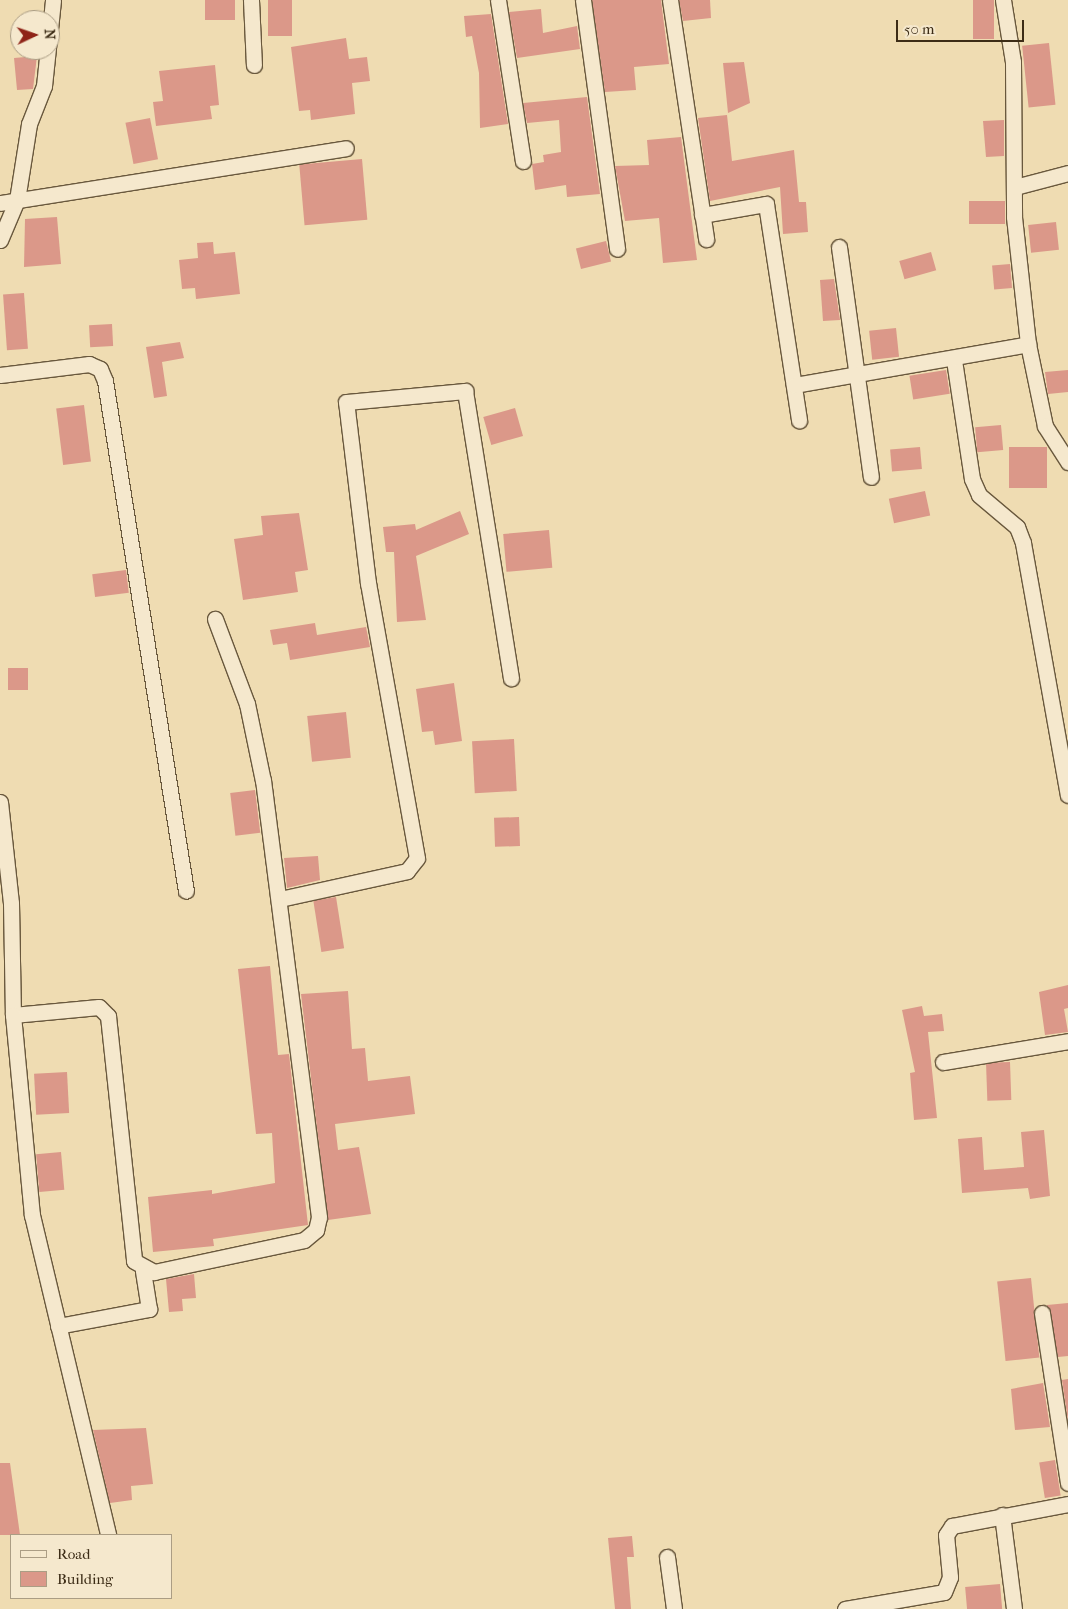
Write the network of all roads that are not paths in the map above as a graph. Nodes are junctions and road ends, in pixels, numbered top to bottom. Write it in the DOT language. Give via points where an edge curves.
graph roads {
  1 [pos="52,0"];
  2 [pos="251,0"];
  3 [pos="498,0"];
  4 [pos="584,0"];
  5 [pos="670,0"];
  6 [pos="1003,0"];
  7 [pos="254,66"];
  8 [pos="346,148"];
  9 [pos="523,162"];
  10 [pos="1068,173"];
  11 [pos="1015,186"];
  12 [pos="17,200"];
  13 [pos="0,203"];
  14 [pos="702,215"];
  15 [pos="706,239"];
  16 [pos="0,240"];
  17 [pos="839,247"];
  18 [pos="617,249"];
  19 [pos="1028,344"];
  20 [pos="954,360"];
  21 [pos="860,374"];
  22 [pos="0,375"];
  23 [pos="794,385"];
  24 [pos="799,420"];
  25 [pos="1068,462"];
  26 [pos="871,477"];
  27 [pos="215,619"];
  28 [pos="511,678"];
  29 [pos="1068,795"];
  30 [pos="0,802"];
  31 [pos="186,891"];
  32 [pos="280,899"];
  33 [pos="13,1015"];
  34 [pos="1068,1041"];
  35 [pos="943,1062"];
  36 [pos="143,1270"];
  37 [pos="1042,1313"];
  38 [pos="58,1326"];
  39 [pos="1068,1483"];
  40 [pos="1068,1504"];
  41 [pos="1002,1516"];
  42 [pos="108,1534"];
  43 [pos="667,1557"];
  44 [pos="913,1605"];
  45 [pos="674,1609"];
  46 [pos="845,1609"];
  47 [pos="1014,1609"];
  1 -- 12 [label="street" via="50,56 29,124"];
  2 -- 7 [label="street"];
  3 -- 9 [label="street"];
  4 -- 18 [label="street"];
  5 -- 14 [label="street"];
  6 -- 11 [label="street" via="1012,62"];
  8 -- 12 [label="street"];
  10 -- 11 [label="street"];
  11 -- 19 [label="street" via="1014,217"];
  12 -- 13 [label="street"];
  12 -- 16 [label="street"];
  14 -- 15 [label="street"];
  14 -- 23 [label="street" via="766,204"];
  17 -- 21 [label="street"];
  19 -- 20 [label="street"];
  19 -- 25 [label="street" via="1045,426"];
  20 -- 21 [label="street"];
  20 -- 29 [label="street" via="972,480 979,495 1018,527 1023,543"];
  21 -- 23 [label="street"];
  21 -- 26 [label="street"];
  22 -- 31 [label="street" via="89,364 100,369 105,381"];
  23 -- 24 [label="street"];
  27 -- 32 [label="street" via="247,704"];
  28 -- 32 [label="street" via="465,391 346,402 368,583 417,858 408,872"];
  30 -- 33 [label="street" via="10,903"];
  32 -- 36 [label="street" via="319,1217 316,1230 304,1240 154,1272"];
  33 -- 36 [label="street" via="99,1007 108,1016 134,1261"];
  33 -- 38 [label="street" via="28,1191"];
  34 -- 35 [label="street"];
  36 -- 38 [label="street" via="149,1309"];
  37 -- 39 [label="street"];
  38 -- 42 [label="street"];
  40 -- 41 [label="street"];
  41 -- 44 [label="street" via="948,1529 949,1586 937,1596"];
  41 -- 47 [label="street"];
  43 -- 45 [label="street"];
  44 -- 46 [label="street"];
}
